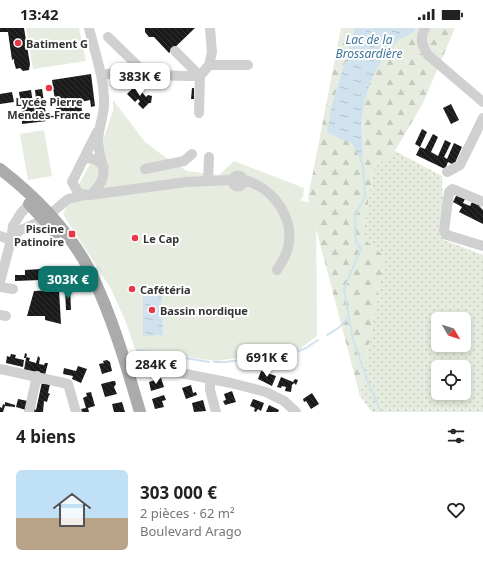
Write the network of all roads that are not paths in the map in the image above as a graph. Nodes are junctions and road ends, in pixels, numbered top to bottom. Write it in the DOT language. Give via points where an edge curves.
graph roads {
  1 [pos="89,28"];
  2 [pos="210,28"];
  3 [pos="425,28"];
  4 [pos="108,37"];
  5 [pos="175,51"];
  6 [pos="209,64"];
  7 [pos="248,65"];
  8 [pos="145,73"];
  9 [pos="101,75"];
  10 [pos="200,76"];
  11 [pos="483,102"];
  12 [pos="199,113"];
  13 [pos="483,118"];
  14 [pos="100,123"];
  15 [pos="192,154"];
  16 [pos="209,157"];
  17 [pos="84,158"];
  18 [pos="104,168"];
  19 [pos="0,169"];
  20 [pos="145,169"];
  21 [pos="447,172"];
  22 [pos="0,176"];
  23 [pos="103,179"];
  24 [pos="208,181"];
  25 [pos="72,182"];
  26 [pos="118,191"];
  27 [pos="88,195"];
  28 [pos="32,201"];
  29 [pos="483,202"];
  30 [pos="44,214"];
  31 [pos="0,236"];
  32 [pos="11,240"];
  33 [pos="483,246"];
  34 [pos="277,270"];
  35 [pos="0,282"];
  36 [pos="0,287"];
  37 [pos="14,289"];
  38 [pos="126,366"];
  39 [pos="0,369"];
  40 [pos="37,376"];
  41 [pos="210,379"];
  42 [pos="29,412"];
  43 [pos="76,412"];
  44 [pos="140,412"];
  45 [pos="216,412"];
  46 [pos="296,412"];
  1 -- 9 [label="street"];
  2 -- 6 [label="street" via="212,52"];
  3 -- 11 [label="street" via="422,45 428,55"];
  4 -- 8 [label="street"];
  5 -- 10 [label="street"];
  6 -- 7 [label="street"];
  6 -- 10 [label="street"];
  8 -- 9 [label="street"];
  8 -- 10 [label="street"];
  9 -- 14 [label="street" via="104,105"];
  10 -- 12 [label="street"];
  13 -- 21 [label="street" via="460,164"];
  14 -- 17 [label="street"];
  14 -- 18 [label="street" via="98,142"];
  15 -- 20 [label="street" via="184,161"];
  16 -- 24 [label="street"];
  17 -- 18 [label="street" via="95,159"];
  17 -- 25 [label="street"];
  18 -- 23 [label="street"];
  19 -- 28 [label="main road" via="20,184"];
  22 -- 28 [label="main road"];
  23 -- 26 [label="street"];
  23 -- 27 [label="street" via="99,187"];
  24 -- 26 [label="street"];
  24 -- 34 [label="street" via="232,180 234,185 238,186 243,184 243,180 253,182 267,191 280,206 286,218 289,240 287,251"];
  25 -- 27 [label="street" via="79,194"];
  25 -- 30 [label="street"];
  26 -- 27 [label="street"];
  27 -- 30 [label="street" via="68,199"];
  28 -- 30 [label="main road"];
  28 -- 32 [label="street" via="16,220"];
  29 -- 33 [label="street" via="452,189 449,192 444,231 446,235"];
  30 -- 32 [label="street" via="19,231"];
  30 -- 38 [label="main road" via="67,236 89,270 115,331"];
  31 -- 32 [label="street"];
  32 -- 35 [label="street"];
  36 -- 37 [label="street"];
  38 -- 41 [label="street" via="146,366"];
  38 -- 44 [label="main road"];
  39 -- 40 [label="street"];
  40 -- 42 [label="street"];
  40 -- 43 [label="street" via="68,384"];
  41 -- 45 [label="street"];
  41 -- 46 [label="street" via="266,392 284,401"];
}
